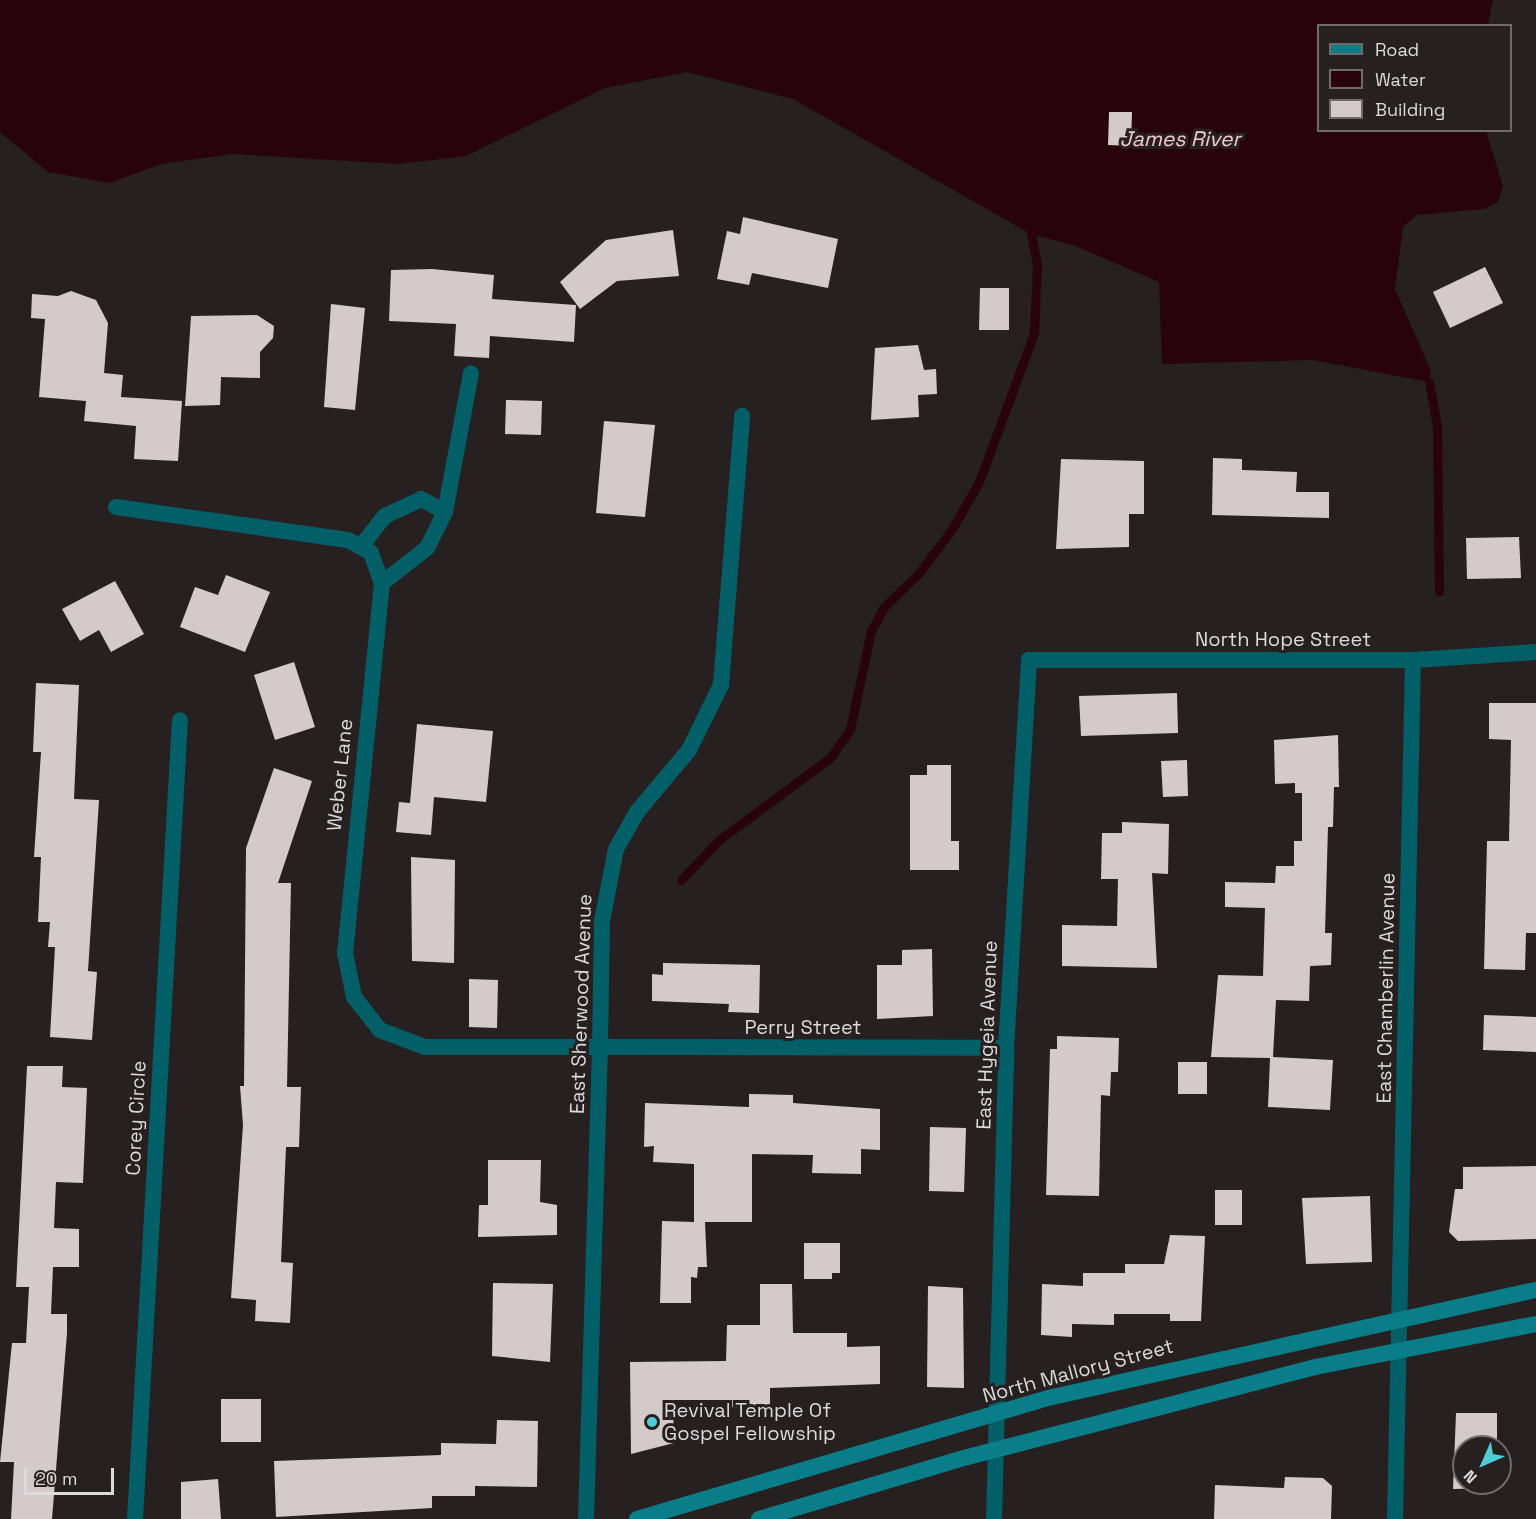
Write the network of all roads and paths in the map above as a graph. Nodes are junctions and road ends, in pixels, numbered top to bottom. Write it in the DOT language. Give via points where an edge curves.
graph roads {
  1 [pos="471,373"];
  2 [pos="742,417"];
  3 [pos="116,507"];
  4 [pos="445,512"];
  5 [pos="362,545"];
  6 [pos="382,583"];
  7 [pos="1536,652"];
  8 [pos="1029,660"];
  9 [pos="1413,660"];
  10 [pos="180,720"];
  11 [pos="600,1047"];
  12 [pos="1006,1048"];
  13 [pos="1536,1290"];
  14 [pos="1401,1317"];
  15 [pos="1536,1324"];
  16 [pos="1398,1351"];
  17 [pos="999,1412"];
  18 [pos="996,1449"];
  19 [pos="135,1519"];
  20 [pos="586,1519"];
  21 [pos="637,1519"];
  22 [pos="759,1519"];
  23 [pos="994,1519"];
  24 [pos="1395,1519"];
  1 -- 4 [label="street"];
  2 -- 11 [label="street, East Sherwood Avenue" via="722,685 689,750 637,812 616,849 602,921"];
  3 -- 5 [label="street"];
  4 -- 5 [label="street" via="421,499 385,516"];
  4 -- 6 [label="street" via="427,548"];
  5 -- 6 [label="street, Weber Lane" via="371,553"];
  6 -- 11 [label="street, Weber Lane" via="345,953 354,997 380,1030 424,1047"];
  7 -- 9 [label="street, North Hope Street"];
  8 -- 9 [label="street, North Hope Street"];
  8 -- 12 [label="street, East Hygeia Avenue"];
  9 -- 14 [label="street, East Chamberlin Avenue"];
  10 -- 19 [label="street, Corey Circle"];
  11 -- 12 [label="street, Perry Street"];
  11 -- 20 [label="street, East Sherwood Avenue"];
  12 -- 17 [label="street, East Hygeia Avenue"];
  13 -- 14 [label="main road, North Mallory Street"];
  14 -- 16 [label="street, East Chamberlin Avenue"];
  14 -- 17 [label="main road, North Mallory Street"];
  15 -- 16 [label="main road"];
  16 -- 18 [label="main road"];
  16 -- 24 [label="street, East Chamberlin Avenue"];
  17 -- 18 [label="street, East Hygeia Avenue"];
  17 -- 21 [label="main road, North Mallory Street"];
  18 -- 22 [label="main road"];
  18 -- 23 [label="street, East Hygeia Avenue"];
}
